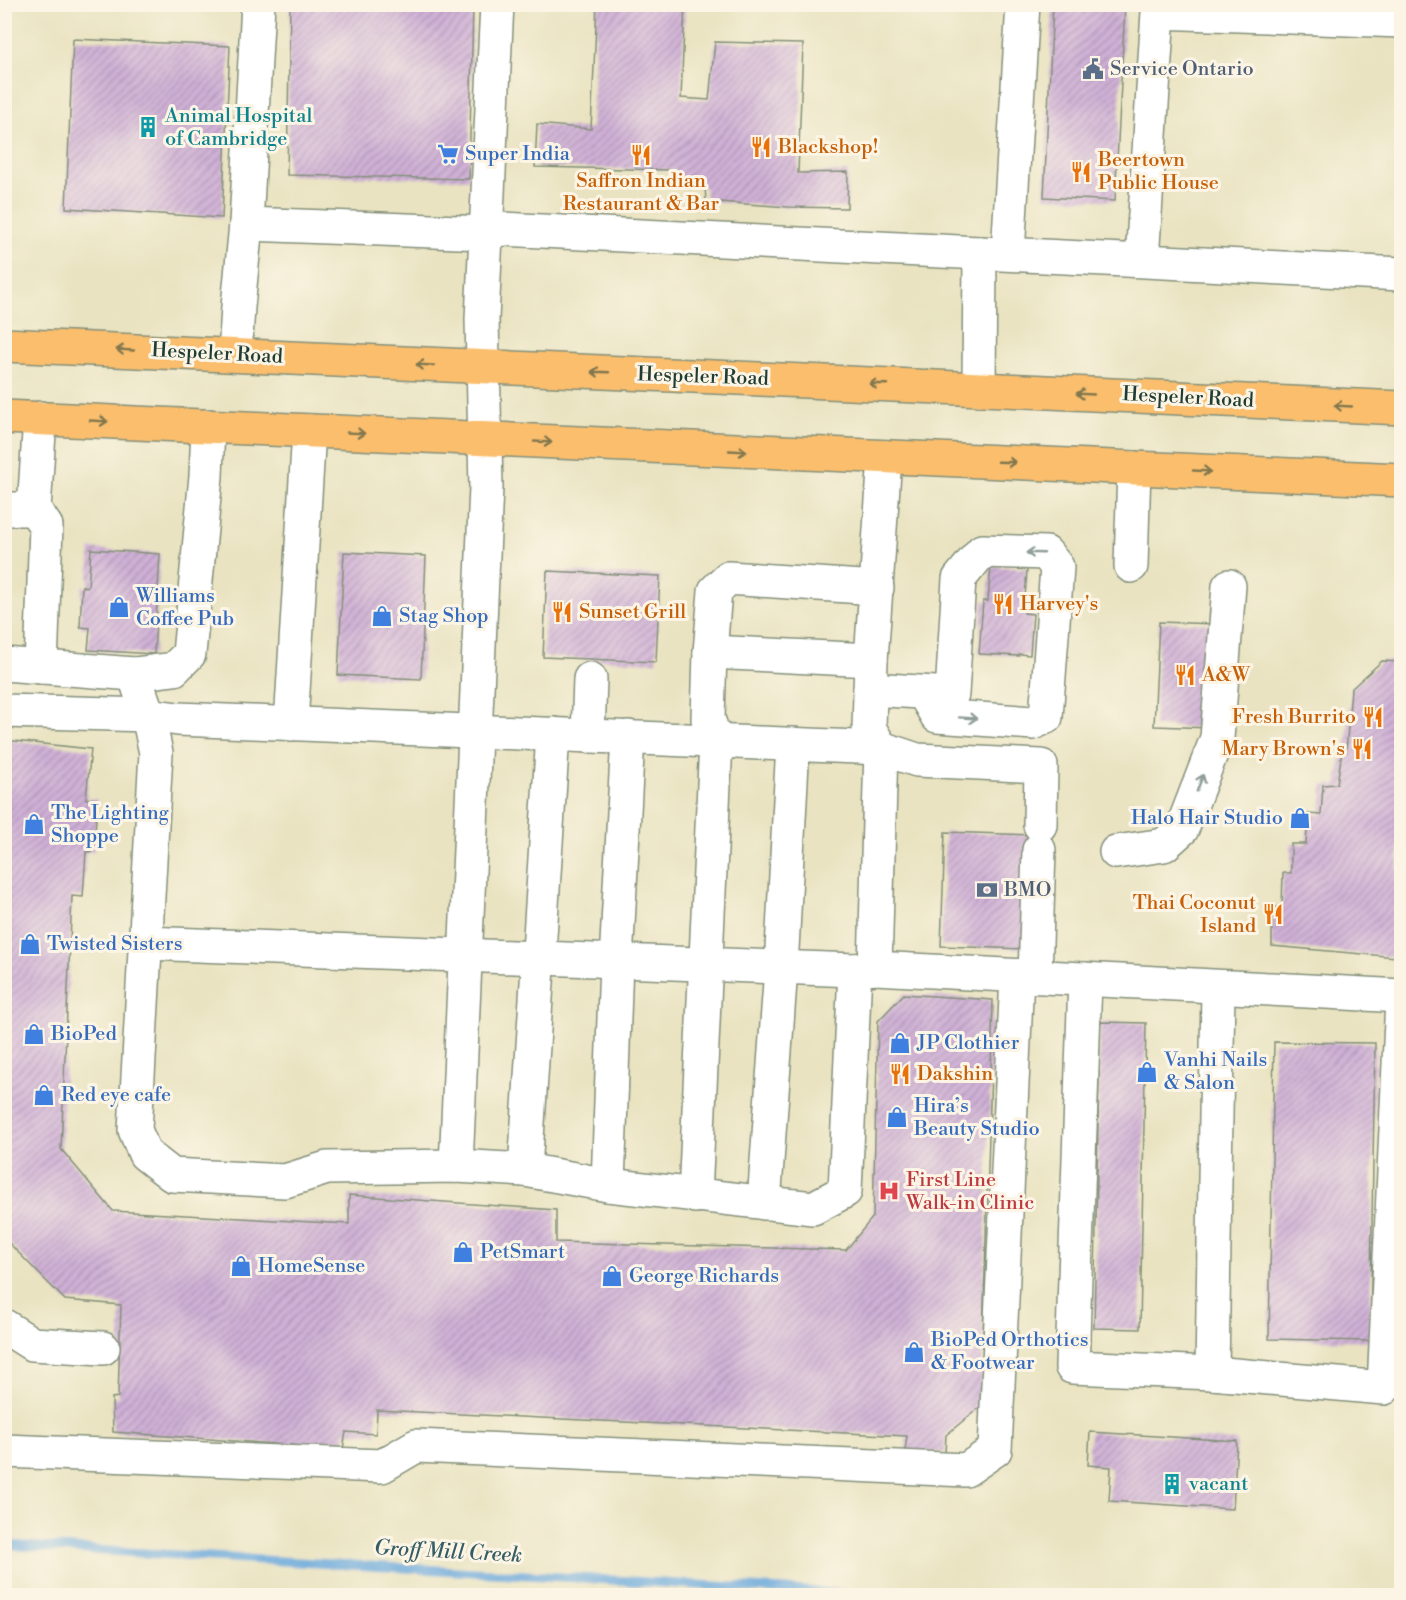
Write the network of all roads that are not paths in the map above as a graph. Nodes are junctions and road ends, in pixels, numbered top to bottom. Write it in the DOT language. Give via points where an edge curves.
graph roads {
  1 [pos="258,4"];
  2 [pos="497,4"];
  3 [pos="1023,4"];
  4 [pos="1401,21"];
  5 [pos="246,224"];
  6 [pos="486,233"];
  7 [pos="994,253"];
  8 [pos="1142,260"];
  9 [pos="1401,274"];
  10 [pos="4,345"];
  11 [pos="235,355"];
  12 [pos="483,367"];
  13 [pos="979,389"];
  14 [pos="1401,408"];
  15 [pos="4,417"];
  16 [pos="40,418"];
  17 [pos="208,426"];
  18 [pos="309,431"];
  19 [pos="485,439"];
  20 [pos="885,457"];
  21 [pos="1134,468"];
  22 [pos="1401,480"];
  23 [pos="19,509"];
  24 [pos="1131,566"];
  25 [pos="1229,586"];
  26 [pos="877,588"];
  27 [pos="710,652"];
  28 [pos="4,664"];
  29 [pos="41,668"];
  30 [pos="134,674"];
  31 [pos="871,674"];
  32 [pos="590,679"];
  33 [pos="923,692"];
  34 [pos="4,711"];
  35 [pos="148,715"];
  36 [pos="291,724"];
  37 [pos="475,731"];
  38 [pos="553,734"];
  39 [pos="588,736"];
  40 [pos="628,737"];
  41 [pos="716,741"];
  42 [pos="793,744"];
  43 [pos="881,748"];
  44 [pos="1116,852"];
  45 [pos="146,943"];
  46 [pos="465,956"];
  47 [pos="538,959"];
  48 [pos="616,962"];
  49 [pos="707,965"];
  50 [pos="781,968"];
  51 [pos="865,969"];
  52 [pos="1026,976"];
  53 [pos="1085,979"];
  54 [pos="1218,987"];
  55 [pos="1401,998"];
  56 [pos="456,1166"];
  57 [pos="525,1170"];
  58 [pos="608,1185"];
  59 [pos="695,1196"];
  60 [pos="764,1203"];
  61 [pos="4,1326"];
  62 [pos="103,1348"];
  63 [pos="1212,1373"];
  64 [pos="4,1451"];
  1 -- 5 [label="lane"];
  2 -- 6 [label="lane"];
  3 -- 7 [label="lane"];
  4 -- 8 [label="lane" via="1158,12"];
  5 -- 6 [label="lane"];
  5 -- 11 [label="lane"];
  6 -- 7 [label="lane" via="502,229"];
  6 -- 12 [label="lane"];
  7 -- 8 [label="lane"];
  7 -- 13 [label="lane"];
  8 -- 9 [label="lane"];
  11 -- 10 [label="main road, Hespeler Road, one-way"];
  12 -- 11 [label="main road, Hespeler Road, one-way"];
  13 -- 12 [label="main road, Hespeler Road, one-way"];
  12 -- 19 [label="lane"];
  14 -- 13 [label="main road, Hespeler Road, one-way"];
  15 -- 16 [label="main road"];
  16 -- 17 [label="main road, one-way"];
  16 -- 23 [label="lane"];
  17 -- 18 [label="main road"];
  17 -- 30 [label="lane" via="189,654 174,669"];
  18 -- 19 [label="main road, one-way"];
  18 -- 36 [label="lane"];
  19 -- 20 [label="main road, one-way"];
  19 -- 37 [label="lane"];
  20 -- 21 [label="main road, one-way"];
  20 -- 26 [label="lane"];
  21 -- 22 [label="main road, one-way"];
  21 -- 24 [label="lane"];
  23 -- 29 [label="lane" via="46,526"];
  44 -- 25 [label="lane, one-way" via="1164,845 1182,829 1217,738"];
  26 -- 27 [label="lane" via="728,579 715,591"];
  26 -- 31 [label="lane"];
  27 -- 31 [label="lane"];
  27 -- 41 [label="lane" via="708,719"];
  28 -- 29 [label="lane"];
  29 -- 30 [label="lane"];
  30 -- 35 [label="lane"];
  31 -- 33 [label="lane"];
  31 -- 43 [label="lane" via="869,728"];
  32 -- 39 [label="lane"];
  33 -- 33 [label="lane, one-way" via="937,716 1033,723 1046,717 1057,567 1046,553 982,551 959,579 952,694"];
  34 -- 35 [label="lane"];
  35 -- 36 [label="lane"];
  35 -- 45 [label="lane" via="156,753"];
  36 -- 37 [label="lane"];
  37 -- 38 [label="lane"];
  37 -- 46 [label="lane"];
  38 -- 39 [label="lane"];
  38 -- 47 [label="lane"];
  39 -- 40 [label="lane"];
  40 -- 41 [label="lane"];
  40 -- 48 [label="lane"];
  41 -- 42 [label="lane"];
  41 -- 49 [label="lane"];
  42 -- 43 [label="lane"];
  42 -- 50 [label="lane"];
  43 -- 51 [label="lane"];
  43 -- 52 [label="lane" via="917,760 1041,766 1039,837"];
  45 -- 46 [label="lane"];
  45 -- 56 [label="lane" via="135,1130 145,1154 172,1175 285,1182 327,1168"];
  46 -- 47 [label="lane"];
  46 -- 56 [label="lane"];
  47 -- 48 [label="lane"];
  47 -- 57 [label="lane"];
  48 -- 49 [label="lane"];
  48 -- 58 [label="lane"];
  49 -- 50 [label="lane"];
  49 -- 59 [label="lane"];
  50 -- 51 [label="lane"];
  50 -- 60 [label="lane"];
  51 -- 52 [label="lane"];
  51 -- 60 [label="lane" via="845,1191 813,1208"];
  52 -- 53 [label="lane"];
  52 -- 64 [label="lane" via="995,1450 966,1470 416,1446 382,1466"];
  53 -- 54 [label="lane"];
  53 -- 63 [label="lane" via="1072,1367"];
  54 -- 55 [label="lane"];
  54 -- 63 [label="lane"];
  55 -- 63 [label="lane" via="1384,1388"];
  56 -- 57 [label="lane"];
  57 -- 58 [label="lane"];
  58 -- 59 [label="lane"];
  59 -- 60 [label="lane"];
  61 -- 62 [label="lane" via="32,1344"];
}
